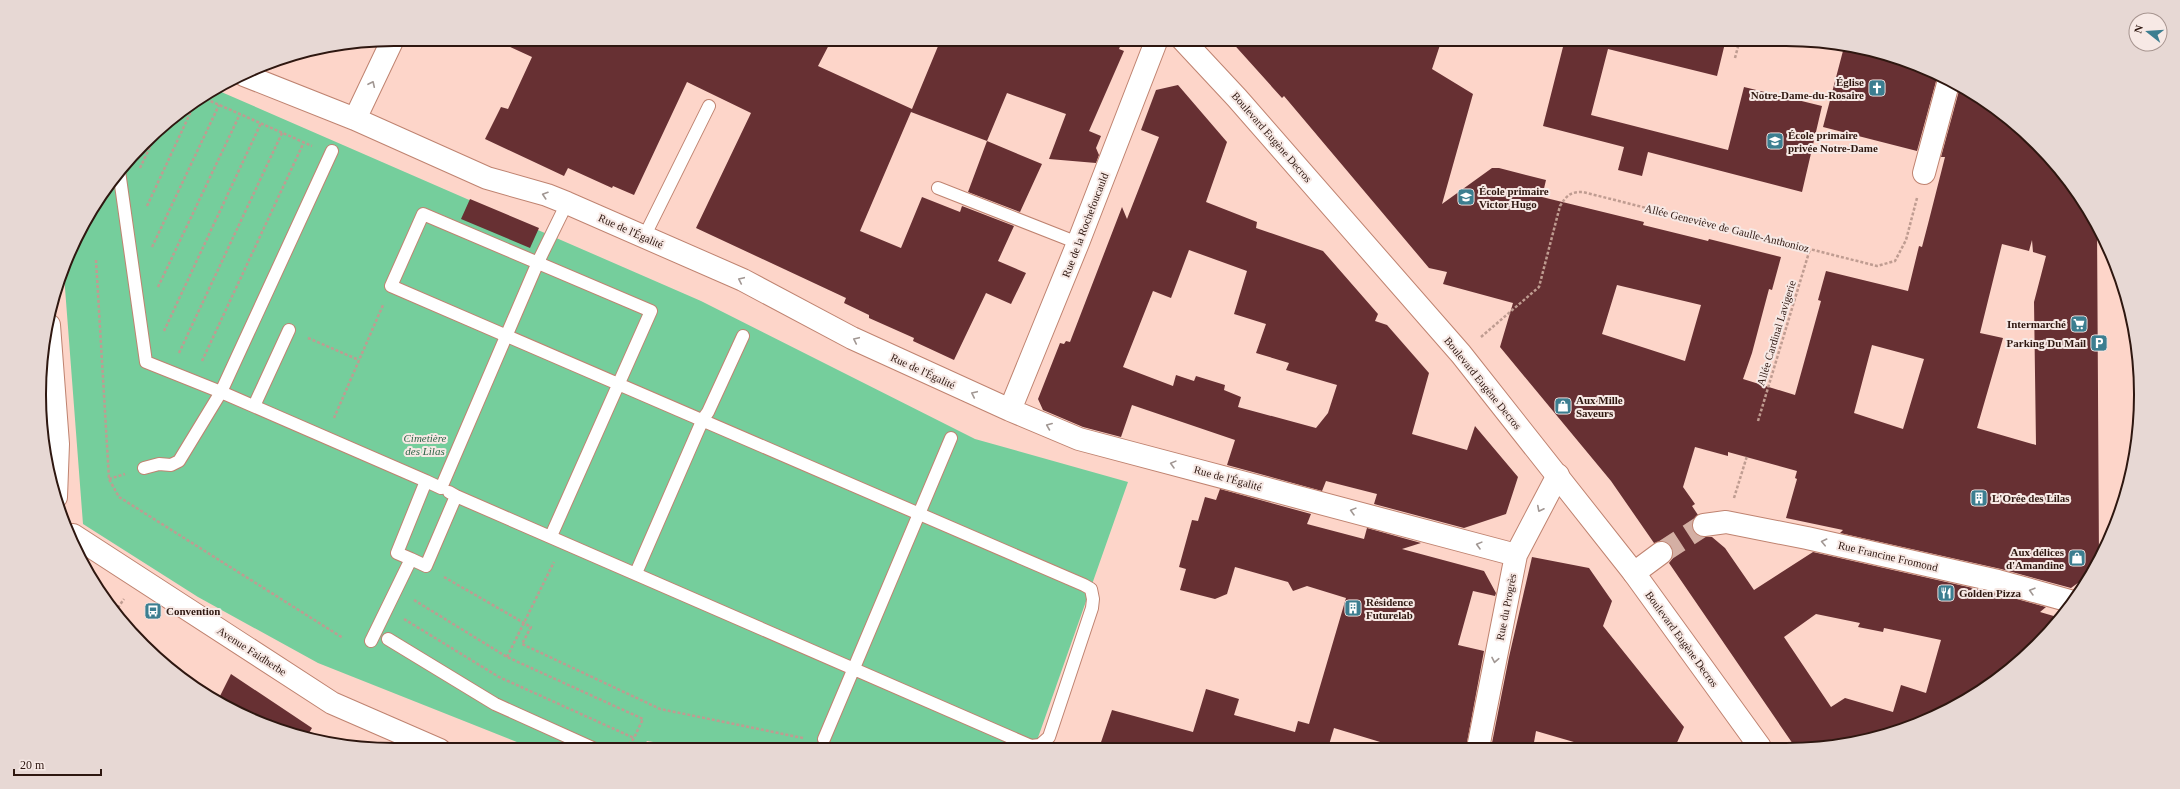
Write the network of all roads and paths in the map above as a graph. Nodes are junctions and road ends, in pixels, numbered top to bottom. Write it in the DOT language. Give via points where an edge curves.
graph roads {
  1 [pos="390,46"];
  2 [pos="1154,46"];
  3 [pos="1189,46"];
  4 [pos="1738,46"];
  5 [pos="1735,58"];
  6 [pos="250,78"];
  7 [pos="1947,86"];
  8 [pos="209,100"];
  9 [pos="219,105"];
  10 [pos="709,106"];
  11 [pos="191,112"];
  12 [pos="240,114"];
  13 [pos="355,119"];
  14 [pos="261,123"];
  15 [pos="282,133"];
  16 [pos="304,142"];
  17 [pos="331,153"];
  18 [pos="1924,173"];
  19 [pos="120,179"];
  20 [pos="938,188"];
  21 [pos="567,203"];
  22 [pos="146,208"];
  23 [pos="644,237"];
  24 [pos="1078,243"];
  25 [pos="151,249"];
  26 [pos="1810,249"];
  27 [pos="538,262"];
  28 [pos="391,286"];
  29 [pos="140,325"];
  30 [pos="289,330"];
  31 [pos="506,336"];
  32 [pos="743,336"];
  33 [pos="50,342"];
  34 [pos="1461,354"];
  35 [pos="359,360"];
  36 [pos="150,364"];
  37 [pos="171,372"];
  38 [pos="192,381"];
  39 [pos="618,384"];
  40 [pos="220,392"];
  41 [pos="254,406"];
  42 [pos="1010,410"];
  43 [pos="703,419"];
  44 [pos="1758,421"];
  45 [pos="326,438"];
  46 [pos="951,438"];
  47 [pos="1747,456"];
  48 [pos="144,468"];
  49 [pos="1558,475"];
  50 [pos="426,481"];
  51 [pos="58,485"];
  52 [pos="441,488"];
  53 [pos="456,496"];
  54 [pos="920,513"];
  55 [pos="1726,522"];
  56 [pos="1704,525"];
  57 [pos="551,536"];
  58 [pos="77,538"];
  59 [pos="564,542"];
  60 [pos="1661,553"];
  61 [pos="1516,555"];
  62 [pos="411,559"];
  63 [pos="426,566"];
  64 [pos="636,573"];
  65 [pos="1634,573"];
  66 [pos="396,589"];
  67 [pos="124,598"];
  68 [pos="2067,600"];
  69 [pos="118,607"];
  70 [pos="387,609"];
  71 [pos="525,624"];
  72 [pos="388,639"];
  73 [pos="371,641"];
  74 [pos="508,657"];
  75 [pos="853,669"];
  76 [pos="634,738"];
  77 [pos="824,739"];
  78 [pos="424,743"];
  79 [pos="581,743"];
  80 [pos="630,743"];
  81 [pos="1025,743"];
  82 [pos="1041,743"];
  83 [pos="1479,743"];
  84 [pos="1757,743"];
  13 -- 1 [label="street, one-way"];
  2 -- 24 [label="street, Rue de la Rochefoucauld"];
  3 -- 34 [label="street, Boulevard Eugène Decros" via="1238,98"];
  4 -- 5 [label="path"];
  6 -- 13 [label="street, Rue de l'Égalité"];
  7 -- 18 [label="street"];
  8 -- 9 [label="path"];
  9 -- 12 [label="path"];
  9 -- 25 [label="path"];
  10 -- 23 [label="lane"];
  11 -- 22 [label="path"];
  12 -- 14 [label="path"];
  12 -- 29 [label="path"];
  21 -- 13 [label="street, Rue de l'Égalité, one-way" via="487,178"];
  14 -- 15 [label="path"];
  14 -- 36 [label="path"];
  15 -- 16 [label="path"];
  15 -- 37 [label="path"];
  16 -- 17 [label="path"];
  16 -- 38 [label="path"];
  17 -- 40 [label="lane"];
  18 -- 26 [label="path, Allée Geneviève de Gaulle-Anthonioz" via="1906,240 1895,261 1877,266"];
  19 -- 29 [label="lane"];
  20 -- 24 [label="lane"];
  21 -- 23 [label="street, Rue de l'Égalité"];
  21 -- 27 [label="lane"];
  42 -- 23 [label="street, Rue de l'Égalité, one-way" via="852,338 743,280"];
  24 -- 42 [label="street, Rue de la Rochefoucauld"];
  26 -- 34 [label="path, Allée Geneviève de Gaulle-Anthonioz" via="1583,192 1572,192 1560,206 1539,287"];
  26 -- 44 [label="path, Allée Cardinal Lavigerie"];
  27 -- 28 [label="lane" via="423,214"];
  27 -- 31 [label="lane"];
  27 -- 39 [label="lane" via="651,311"];
  28 -- 31 [label="lane"];
  28 -- 35 [label="path"];
  29 -- 36 [label="lane" via="146,362"];
  30 -- 35 [label="path"];
  30 -- 41 [label="lane"];
  31 -- 39 [label="lane"];
  31 -- 52 [label="lane"];
  32 -- 43 [label="lane"];
  33 -- 51 [label="street" via="58,444"];
  34 -- 49 [label="street, Boulevard Eugène Decros"];
  35 -- 45 [label="path"];
  36 -- 37 [label="lane"];
  37 -- 38 [label="lane"];
  38 -- 40 [label="lane"];
  39 -- 43 [label="lane"];
  39 -- 57 [label="lane"];
  40 -- 41 [label="lane"];
  40 -- 48 [label="lane" via="179,461 171,465 159,464"];
  41 -- 45 [label="lane"];
  61 -- 42 [label="street, Rue de l'Égalité, one-way" via="1078,439"];
  43 -- 54 [label="lane"];
  43 -- 64 [label="lane"];
  45 -- 50 [label="lane"];
  46 -- 54 [label="lane"];
  47 -- 55 [label="path"];
  49 -- 61 [label="street, Rue du Progrès, one-way"];
  49 -- 65 [label="street, Boulevard Eugène Decros"];
  50 -- 52 [label="lane"];
  50 -- 62 [label="lane" via="397,553"];
  52 -- 53 [label="lane"];
  53 -- 57 [label="lane"];
  53 -- 63 [label="lane"];
  54 -- 75 [label="lane"];
  54 -- 82 [label="lane" via="1091,590 1092,608 1049,737"];
  55 -- 56 [label="street, Rue Francine Fromond"];
  68 -- 55 [label="street, Rue Francine Fromond, one-way" via="1998,581"];
  57 -- 59 [label="lane"];
  58 -- 78 [label="street, Avenue Faidherbe" via="332,703"];
  59 -- 64 [label="lane"];
  59 -- 71 [label="path"];
  60 -- 65 [label="street"];
  61 -- 83 [label="street, Rue du Progrès, one-way"];
  62 -- 63 [label="lane"];
  62 -- 66 [label="lane"];
  63 -- 71 [label="path"];
  64 -- 75 [label="lane"];
  65 -- 84 [label="street, Boulevard Eugène Decros"];
  66 -- 70 [label="lane"];
  66 -- 74 [label="path"];
  67 -- 69 [label="path"];
  70 -- 73 [label="lane"];
  70 -- 76 [label="path" via="499,677"];
  71 -- 74 [label="path"];
  71 -- 77 [label="path" via="531,628 522,644 660,709 797,738"];
  72 -- 79 [label="lane" via="495,704"];
  74 -- 76 [label="path" via="643,719"];
  75 -- 77 [label="lane"];
  75 -- 81 [label="lane"];
  76 -- 80 [label="path"];
}
